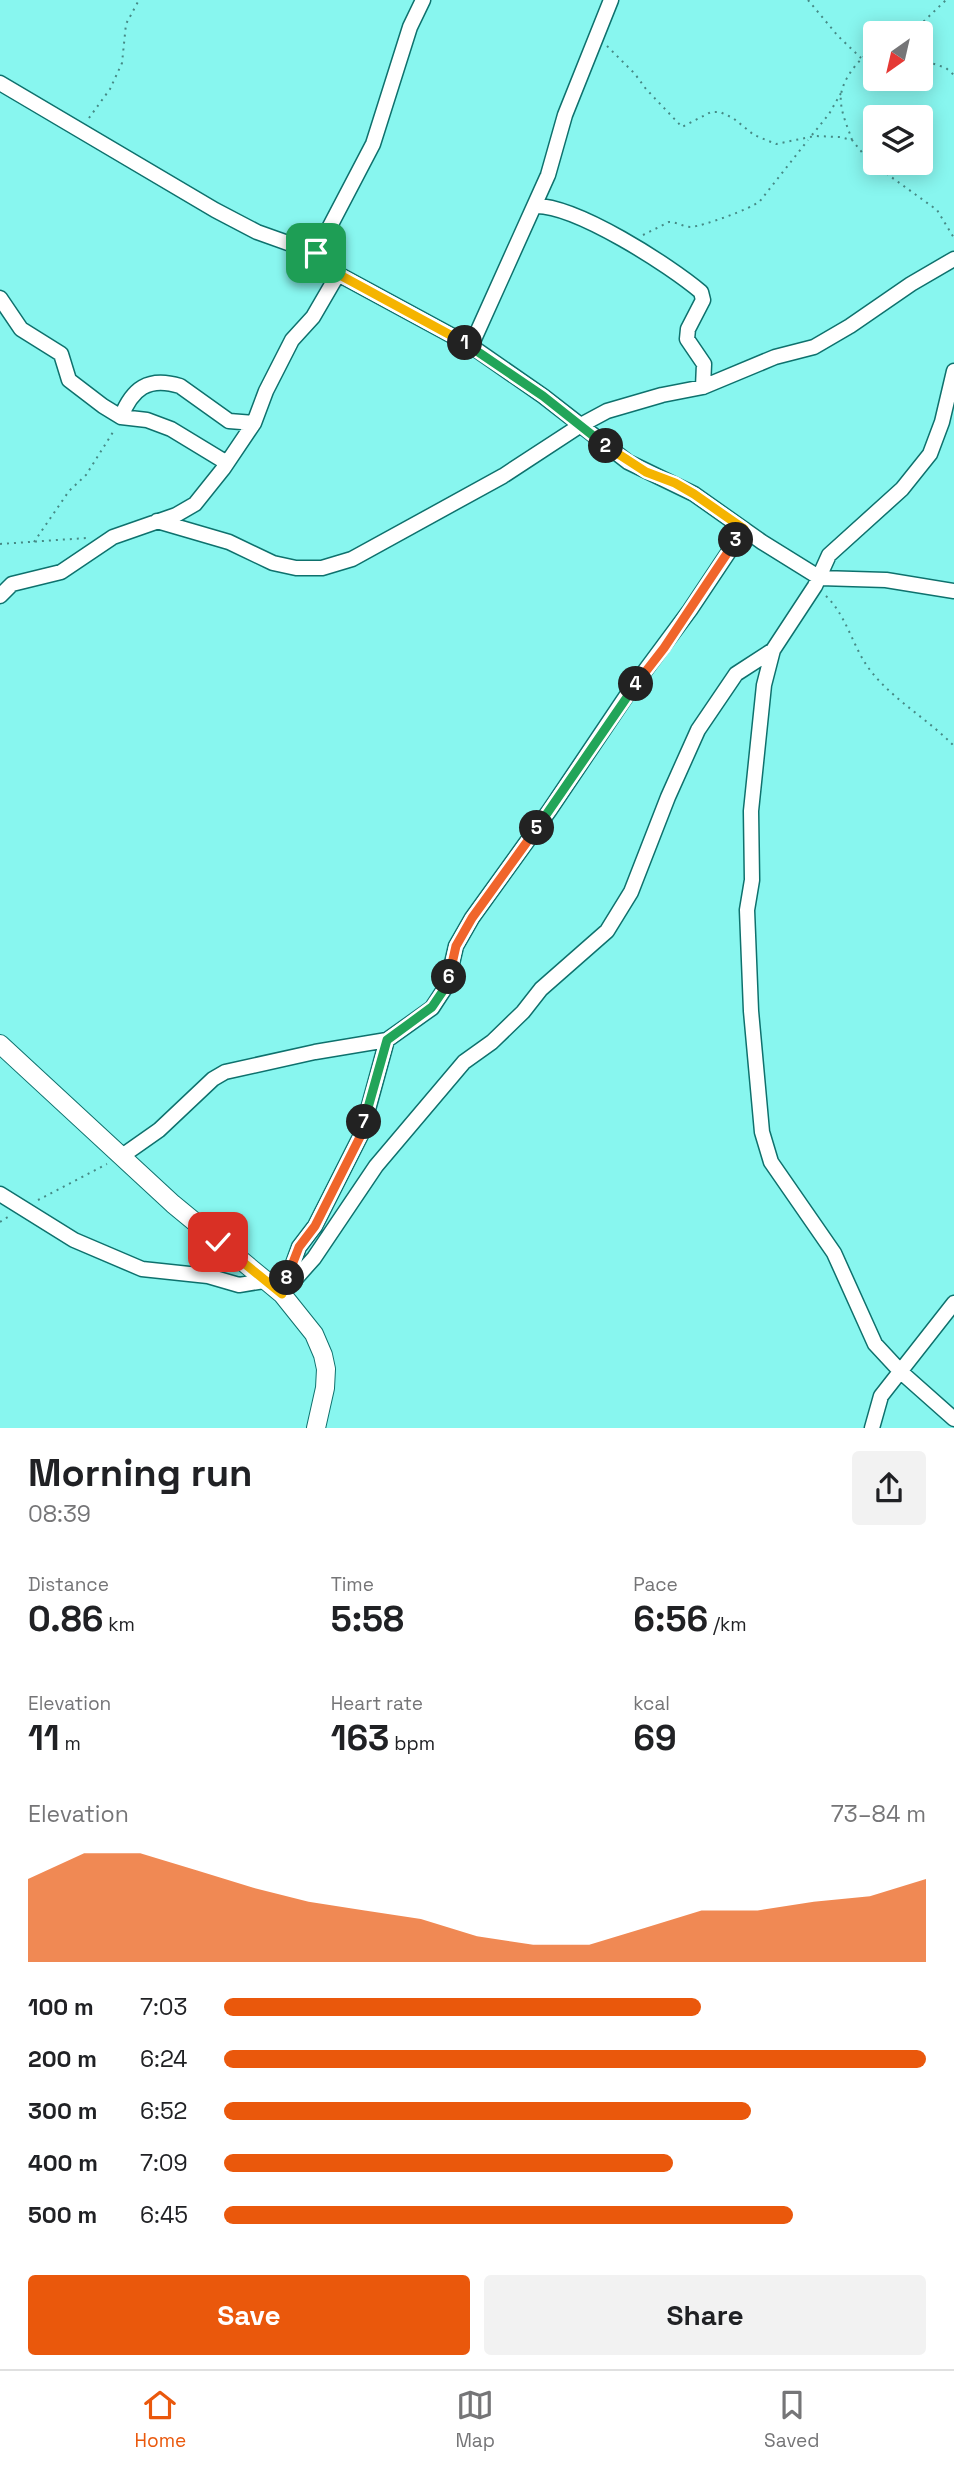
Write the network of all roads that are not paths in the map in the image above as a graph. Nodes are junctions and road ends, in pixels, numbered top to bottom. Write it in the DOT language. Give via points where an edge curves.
graph roads {
  1 [pos="423,0"];
  2 [pos="611,0"];
  3 [pos="0,83"];
  4 [pos="535,206"];
  5 [pos="316,253"];
  6 [pos="954,260"];
  7 [pos="338,274"];
  8 [pos="0,298"];
  9 [pos="471,346"];
  10 [pos="954,371"];
  11 [pos="703,387"];
  12 [pos="121,417"];
  13 [pos="254,423"];
  14 [pos="580,425"];
  15 [pos="227,463"];
  16 [pos="157,521"];
  17 [pos="744,529"];
  18 [pos="817,582"];
  19 [pos="954,591"];
  20 [pos="0,596"];
  21 [pos="773,650"];
  22 [pos="387,1040"];
  23 [pos="0,1044"];
  24 [pos="122,1156"];
  25 [pos="0,1194"];
  26 [pos="264,1281"];
  27 [pos="282,1294"];
  28 [pos="954,1303"];
  29 [pos="901,1372"];
  30 [pos="954,1419"];
  31 [pos="316,1427"];
  32 [pos="872,1427"];
  1 -- 5 [label="street" via="373,144"];
  2 -- 4 [label="street"];
  3 -- 5 [label="street" via="236,221"];
  4 -- 9 [label="street"];
  4 -- 11 [label="street" via="570,212 622,239 701,292 703,300 687,338 704,364"];
  5 -- 7 [label="street"];
  6 -- 11 [label="street" via="814,347 775,357"];
  7 -- 9 [label="street"];
  7 -- 13 [label="street" via="313,317 292,340"];
  8 -- 12 [label="street" via="21,329 61,354 69,380"];
  9 -- 14 [label="street"];
  10 -- 18 [label="street" via="930,454 902,489 829,555"];
  11 -- 14 [label="street" via="607,411"];
  12 -- 13 [label="street" via="136,390 174,384 229,421"];
  12 -- 15 [label="street" via="165,426"];
  13 -- 15 [label="street"];
  14 -- 16 [label="street" via="503,476 352,559 322,568 273,564 229,542"];
  14 -- 17 [label="street" via="628,462 694,494"];
  15 -- 16 [label="street" via="195,504"];
  16 -- 20 [label="street" via="113,537 61,572 12,584"];
  17 -- 18 [label="street"];
  17 -- 22 [label="street" via="472,918 456,946 447,985 439,998"];
  18 -- 19 [label="street" via="886,580"];
  18 -- 21 [label="street"];
  21 -- 27 [label="street" via="736,674 698,730 631,892 607,931 541,989 492,1042 464,1062 376,1166 314,1258"];
  21 -- 29 [label="street" via="764,685 751,811 752,880 747,910 762,1132 771,1162 834,1252 875,1344"];
  22 -- 24 [label="street" via="225,1072"];
  22 -- 27 [label="street" via="361,1135 315,1226 299,1247"];
  23 -- 24 [label="street"];
  24 -- 26 [label="street"];
  25 -- 26 [label="street" via="74,1240 142,1269 208,1276 239,1285"];
  26 -- 27 [label="street"];
  27 -- 31 [label="street" via="314,1334 323,1355 325,1388"];
  28 -- 29 [label="street"];
  29 -- 30 [label="street"];
  29 -- 32 [label="street" via="881,1396"];
}
